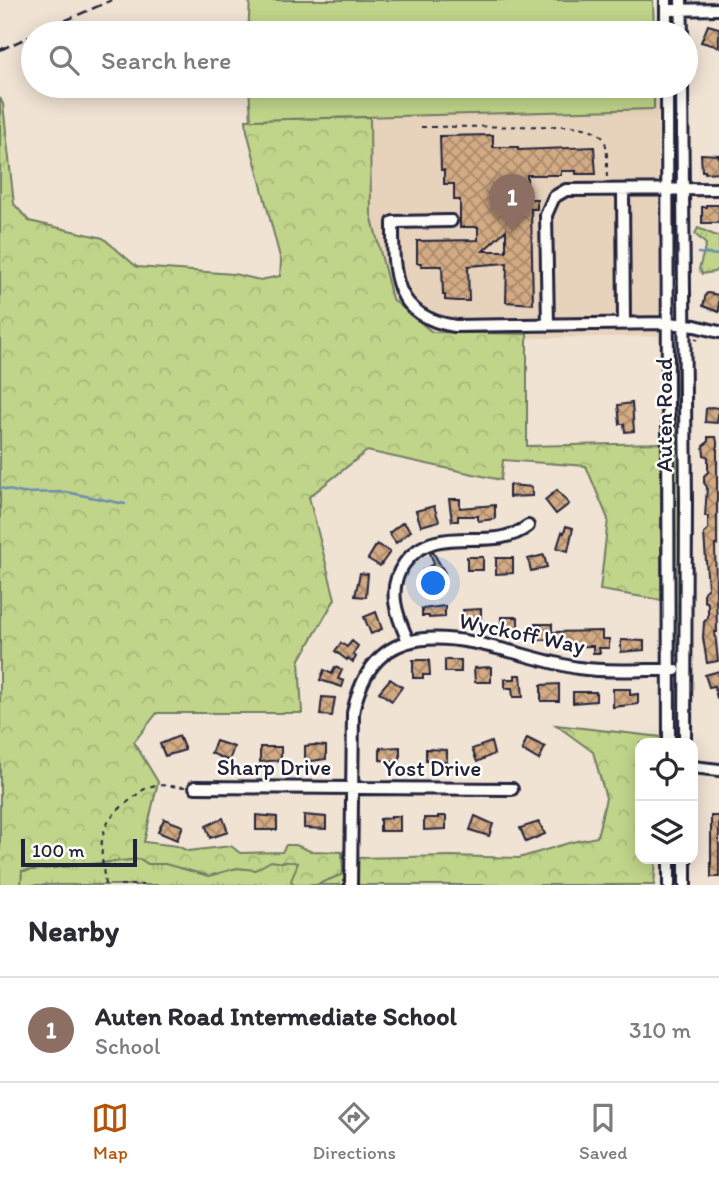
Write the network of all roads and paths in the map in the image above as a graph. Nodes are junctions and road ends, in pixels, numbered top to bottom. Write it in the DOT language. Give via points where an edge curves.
graph roads {
  1 [pos="666,5"];
  2 [pos="681,5"];
  3 [pos="719,9"];
  4 [pos="667,98"];
  5 [pos="682,98"];
  6 [pos="421,127"];
  7 [pos="668,189"];
  8 [pos="683,189"];
  9 [pos="719,189"];
  10 [pos="607,190"];
  11 [pos="622,190"];
  12 [pos="451,220"];
  13 [pos="669,323"];
  14 [pos="624,324"];
  15 [pos="685,324"];
  16 [pos="548,326"];
  17 [pos="719,332"];
  18 [pos="528,526"];
  19 [pos="408,641"];
  20 [pos="669,670"];
  21 [pos="685,670"];
  22 [pos="669,738"];
  23 [pos="685,738"];
  24 [pos="698,768"];
  25 [pos="719,770"];
  26 [pos="195,788"];
  27 [pos="352,789"];
  28 [pos="512,789"];
  29 [pos="669,864"];
  30 [pos="685,864"];
  31 [pos="105,885"];
  32 [pos="120,885"];
  33 [pos="144,885"];
  34 [pos="351,885"];
  35 [pos="669,885"];
  36 [pos="685,885"];
  1 -- 2 [label="street"];
  2 -- 3 [label="street"];
  4 -- 7 [label="street, Auten Road"];
  5 -- 8 [label="street, Auten Road"];
  6 -- 10 [label="path" via="591,128 599,132 606,146"];
  7 -- 8 [label="street"];
  7 -- 11 [label="street"];
  7 -- 13 [label="street, Auten Road"];
  8 -- 9 [label="street"];
  8 -- 15 [label="street, Auten Road"];
  10 -- 11 [label="street"];
  10 -- 16 [label="street" via="566,190 550,202 546,215"];
  11 -- 14 [label="street"];
  12 -- 16 [label="street" via="393,222 394,273 411,305 430,319 455,326"];
  13 -- 14 [label="street"];
  13 -- 15 [label="street"];
  13 -- 20 [label="street, Auten Road"];
  14 -- 16 [label="street"];
  15 -- 17 [label="street"];
  15 -- 21 [label="street, Auten Road"];
  18 -- 19 [label="street" via="506,539 432,542 410,557 394,594"];
  19 -- 20 [label="street, Wyckoff Way" via="451,637 580,668"];
  19 -- 27 [label="street, Wyckoff Way" via="381,658 360,687 353,713"];
  20 -- 21 [label="street, Wyckoff Way"];
  20 -- 22 [label="street, Auten Road"];
  21 -- 23 [label="street, Auten Road"];
  24 -- 25 [label="street"];
  26 -- 27 [label="street, Sharp Drive"];
  26 -- 31 [label="path" via="153,786 113,812 103,830"];
  27 -- 28 [label="street, Yost Drive"];
  27 -- 34 [label="street, Wyckoff Way"];
  29 -- 35 [label="street"];
  30 -- 36 [label="street"];
  32 -- 33 [label="path"];
}
